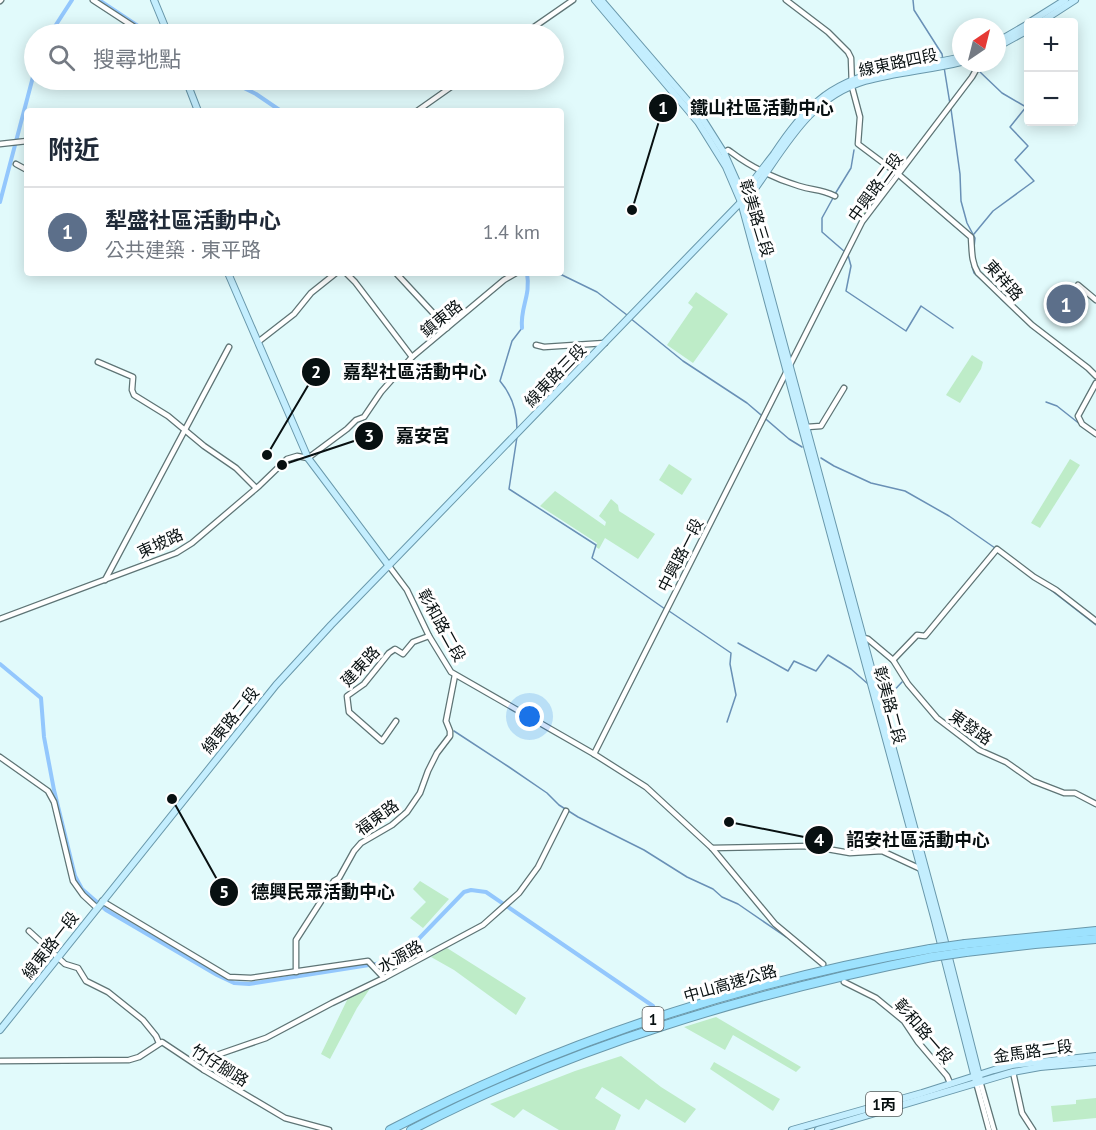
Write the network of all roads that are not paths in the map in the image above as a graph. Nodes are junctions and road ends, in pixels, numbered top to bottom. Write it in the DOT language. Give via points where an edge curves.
graph roads {
  1 [pos="93,0"];
  2 [pos="154,0"];
  3 [pos="559,0"];
  4 [pos="573,0"];
  5 [pos="595,0"];
  6 [pos="601,0"];
  7 [pos="786,0"];
  8 [pos="1065,0"];
  9 [pos="1075,0"];
  10 [pos="566,5"];
  11 [pos="1037,18"];
  12 [pos="1047,18"];
  13 [pos="130,24"];
  14 [pos="164,24"];
  15 [pos="538,24"];
  16 [pos="1024,26"];
  17 [pos="1024,33"];
  18 [pos="1006,37"];
  19 [pos="1006,42"];
  20 [pos="952,59"];
  21 [pos="952,64"];
  22 [pos="974,72"];
  23 [pos="852,83"];
  24 [pos="190,90"];
  25 [pos="447,90"];
  26 [pos="197,108"];
  27 [pos="421,108"];
  28 [pos="24,141"];
  29 [pos="0,144"];
  30 [pos="724,153"];
  31 [pos="16,164"];
  32 [pos="24,168"];
  33 [pos="763,174"];
  34 [pos="898,174"];
  35 [pos="737,181"];
  36 [pos="754,182"];
  37 [pos="835,196"];
  38 [pos="743,199"];
  39 [pos="229,276"];
  40 [pos="332,276"];
  41 [pos="349,276"];
  42 [pos="399,276"];
  43 [pos="511,276"];
  44 [pos="1078,285"];
  45 [pos="1096,300"];
  46 [pos="447,328"];
  47 [pos="258,342"];
  48 [pos="605,343"];
  49 [pos="536,345"];
  50 [pos="229,347"];
  51 [pos="412,357"];
  52 [pos="98,362"];
  53 [pos="788,367"];
  54 [pos="1096,376"];
  55 [pos="1096,383"];
  56 [pos="844,388"];
  57 [pos="807,427"];
  58 [pos="185,429"];
  59 [pos="1096,434"];
  60 [pos="810,448"];
  61 [pos="308,458"];
  62 [pos="256,488"];
  63 [pos="389,566"];
  64 [pos="105,580"];
  65 [pos="0,619"];
  66 [pos="1096,621"];
  67 [pos="429,636"];
  68 [pos="860,637"];
  69 [pos="892,660"];
  70 [pos="455,675"];
  71 [pos="396,722"];
  72 [pos="594,754"];
  73 [pos="0,757"];
  74 [pos="1096,804"];
  75 [pos="566,811"];
  76 [pos="712,848"];
  77 [pos="923,870"];
  78 [pos="99,905"];
  79 [pos="29,931"];
  80 [pos="1096,931"];
  81 [pos="1096,939"];
  82 [pos="965,948"];
  83 [pos="931,953"];
  84 [pos="58,957"];
  85 [pos="823,964"];
  86 [pos="296,972"];
  87 [pos="384,978"];
  88 [pos="843,982"];
  89 [pos="0,1029"];
  90 [pos="161,1042"];
  91 [pos="1096,1056"];
  92 [pos="0,1061"];
  93 [pos="1096,1062"];
  94 [pos="204,1070"];
  95 [pos="1013,1072"];
  96 [pos="977,1078"];
  97 [pos="950,1083"];
  98 [pos="329,1130"];
  99 [pos="390,1130"];
  100 [pos="411,1130"];
  101 [pos="792,1130"];
  102 [pos="818,1130"];
  103 [pos="989,1130"];
  104 [pos="994,1130"];
  105 [pos="1033,1130"];
  1 -- 13 [label="street"];
  2 -- 14 [label="main road"];
  3 -- 10 [label="street"];
  4 -- 10 [label="street"];
  5 -- 38 [label="main road, 彰美路三段" via="698,122"];
  6 -- 30 [label="main road, 彰美路三段" via="700,115"];
  7 -- 23 [label="street" via="848,52"];
  8 -- 11 [label="main road"];
  9 -- 12 [label="main road"];
  10 -- 15 [label="street"];
  16 -- 18 [label="main road"];
  17 -- 19 [label="main road"];
  20 -- 23 [label="main road, 線東路四段" via="880,72"];
  21 -- 23 [label="main road, 線東路四段"];
  22 -- 34 [label="street, 中興路二段"];
  23 -- 33 [label="main road, 線東路四段" via="812,112"];
  23 -- 34 [label="street, 東祥路" via="860,117 858,144"];
  24 -- 26 [label="main road"];
  25 -- 27 [label="street"];
  28 -- 29 [label="street"];
  30 -- 33 [label="street" via="728,150"];
  30 -- 35 [label="main road, 彰美路三段"];
  31 -- 32 [label="street"];
  33 -- 36 [label="main road, 線東路四段"];
  33 -- 37 [label="street"];
  33 -- 38 [label="main road, 線東路四段"];
  34 -- 53 [label="street, 中興路二段" via="862,222"];
  34 -- 54 [label="street, 東祥路" via="971,237 978,273 1032,325"];
  35 -- 36 [label="main road"];
  35 -- 38 [label="main road, 彰美路三段"];
  36 -- 38 [label="main road, 線東路四段"];
  38 -- 48 [label="main road, 線東路三段"];
  38 -- 53 [label="main road, 彰美路三段"];
  39 -- 47 [label="main road, 彰和路二段"];
  40 -- 47 [label="street"];
  41 -- 51 [label="street"];
  42 -- 46 [label="street"];
  43 -- 46 [label="street, 鎮東路"];
  44 -- 45 [label="street"];
  46 -- 51 [label="street, 鎮東路"];
  47 -- 61 [label="main road, 彰和路二段"];
  48 -- 49 [label="street" via="544,348"];
  48 -- 63 [label="main road, 線東路三段"];
  50 -- 58 [label="street"];
  51 -- 61 [label="street, 鎮東路" via="364,417"];
  52 -- 58 [label="street" via="133,377 134,395"];
  53 -- 57 [label="main road, 彰美路三段"];
  53 -- 60 [label="main road, 彰美路三段"];
  53 -- 72 [label="street, 中興路一段"];
  55 -- 59 [label="street" via="1078,416"];
  56 -- 57 [label="street" via="820,426"];
  57 -- 60 [label="main road, 彰美路三段"];
  58 -- 62 [label="street"];
  58 -- 64 [label="street"];
  60 -- 68 [label="main road, 彰美路二段"];
  61 -- 62 [label="street, 東坡路" via="287,459"];
  61 -- 63 [label="main road, 彰和路二段"];
  62 -- 64 [label="street, 東坡路" via="176,553"];
  63 -- 67 [label="street, 彰和路二段" via="414,603"];
  63 -- 78 [label="main road, 線東路二段" via="276,685"];
  64 -- 65 [label="street, 東坡路"];
  66 -- 69 [label="street" via="996,550 925,636 917,635"];
  67 -- 70 [label="street, 彰和路二段"];
  67 -- 71 [label="street, 建東路" via="413,642 403,654 395,649 389,652 364,684 347,696 349,712 382,741"];
  68 -- 69 [label="street, 東發路" via="868,639"];
  68 -- 77 [label="main road, 彰美路二段"];
  69 -- 74 [label="street, 東發路" via="937,718 979,750 1006,762 1033,782"];
  70 -- 72 [label="street, 彰和路二段"];
  70 -- 86 [label="street, 福東路" via="446,721 450,736 437,753 420,794 400,819 354,851 296,940"];
  72 -- 76 [label="street, 彰和路二段" via="646,787"];
  73 -- 78 [label="street" via="48,791 73,881 83,895"];
  75 -- 87 [label="street, 水源路" via="538,867 507,905 483,925"];
  76 -- 77 [label="street" via="810,846 850,853 882,851"];
  76 -- 85 [label="street, 彰和路二段" via="775,924"];
  77 -- 96 [label="main road, 彰美路二段"];
  78 -- 84 [label="main road, 線東路一段"];
  78 -- 86 [label="street" via="229,977"];
  79 -- 84 [label="street"];
  80 -- 82 [label="highway, 中山高速公路 / 1"];
  81 -- 82 [label="highway, 中山高速公路 / 1"];
  82 -- 83 [label="highway, 中山高速公路 / 1, bridge"];
  83 -- 99 [label="highway, 中山高速公路 / 1" via="830,969 653,1019 521,1069"];
  83 -- 100 [label="highway, 中山高速公路 / 1" via="784,989 658,1026 498,1089"];
  84 -- 89 [label="main road, 線東路一段"];
  84 -- 90 [label="street" via="68,966 78,968 86,981 108,992 143,1020"];
  86 -- 87 [label="street" via="368,961"];
  87 -- 94 [label="street, 水源路" via="266,1038 214,1056"];
  88 -- 97 [label="street, 彰和路一段" via="876,998 904,1021"];
  90 -- 92 [label="street" via="129,1060"];
  90 -- 94 [label="street, 竹仔腳路"];
  91 -- 96 [label="main road, 金馬路二段 / 1丙" via="1012,1065"];
  93 -- 95 [label="main road, 金馬路二段 / 1丙"];
  94 -- 98 [label="street, 竹仔腳路" via="285,1118"];
  95 -- 96 [label="main road, 金馬路二段 / 1丙"];
  95 -- 105 [label="street" via="1022,1113"];
  96 -- 97 [label="main road, 1丙"];
  96 -- 102 [label="main road, 1丙" via="894,1109"];
  96 -- 103 [label="street"];
  96 -- 104 [label="street"];
  97 -- 101 [label="main road, 1丙"];
}
